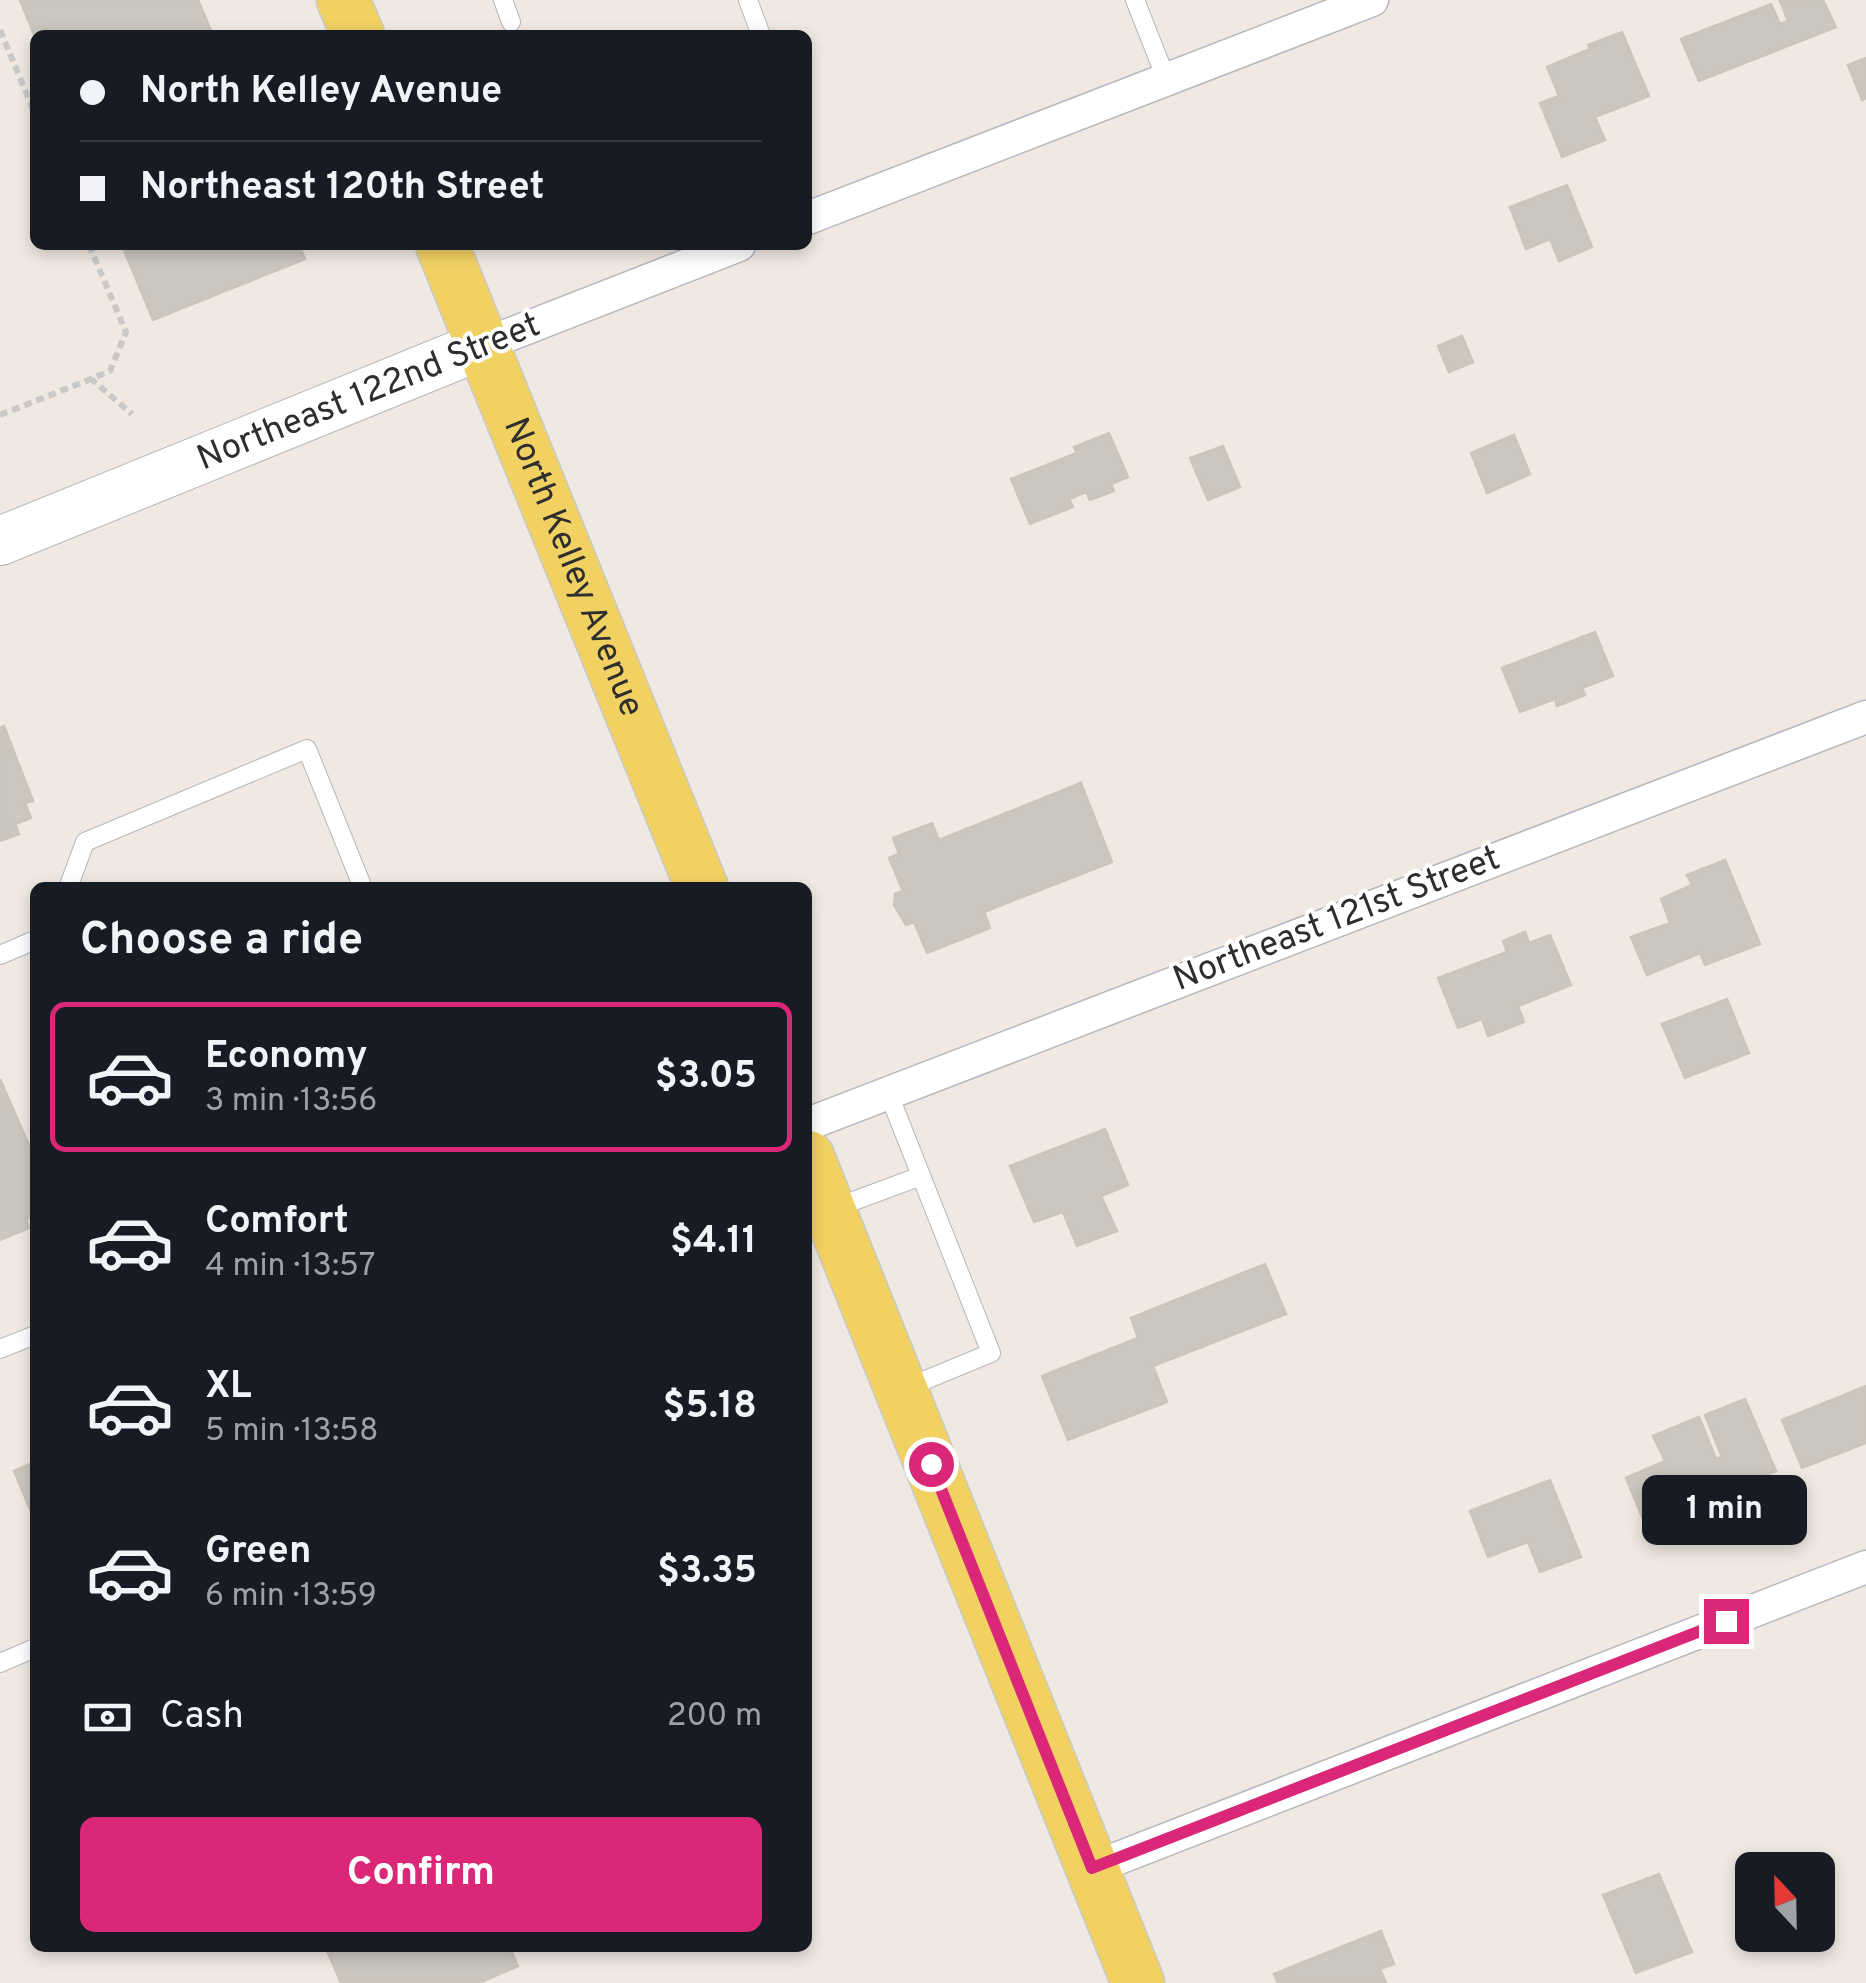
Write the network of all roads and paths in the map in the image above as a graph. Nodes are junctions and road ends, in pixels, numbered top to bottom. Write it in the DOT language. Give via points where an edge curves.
graph roads {
  1 [pos="343,0"];
  2 [pos="503,0"];
  3 [pos="748,0"];
  4 [pos="1135,0"];
  5 [pos="1372,0"];
  6 [pos="511,22"];
  7 [pos="0,30"];
  8 [pos="356,30"];
  9 [pos="759,30"];
  10 [pos="1167,81"];
  11 [pos="30,102"];
  12 [pos="812,216"];
  13 [pos="92,250"];
  14 [pos="444,250"];
  15 [pos="726,250"];
  16 [pos="483,345"];
  17 [pos="91,378"];
  18 [pos="132,414"];
  19 [pos="0,415"];
  20 [pos="0,541"];
  21 [pos="1866,717"];
  22 [pos="70,882"];
  23 [pos="361,882"];
  24 [pos="700,882"];
  25 [pos="30,942"];
  26 [pos="0,955"];
  27 [pos="888,1092"];
  28 [pos="812,1122"];
  29 [pos="812,1167"];
  30 [pos="920,1176"];
  31 [pos="829,1211"];
  32 [pos="30,1336"];
  33 [pos="0,1349"];
  34 [pos="901,1390"];
  35 [pos="1866,1567"];
  36 [pos="30,1650"];
  37 [pos="0,1663"];
  38 [pos="1092,1868"];
  39 [pos="1138,1983"];
  1 -- 8 [label="main road"];
  2 -- 6 [label="lane"];
  3 -- 9 [label="lane"];
  4 -- 10 [label="lane"];
  5 -- 10 [label="street"];
  7 -- 11 [label="path"];
  10 -- 12 [label="street"];
  13 -- 17 [label="path" via="126,332 110,371"];
  14 -- 16 [label="main road, North Kelley Avenue"];
  15 -- 16 [label="street, Northeast 122nd Street"];
  16 -- 20 [label="main road, Northeast 122nd Street"];
  16 -- 24 [label="main road, North Kelley Avenue"];
  17 -- 18 [label="path"];
  17 -- 19 [label="path"];
  21 -- 27 [label="street, Northeast 121st Street"];
  22 -- 23 [label="lane" via="86,842 306,749"];
  25 -- 26 [label="lane"];
  27 -- 28 [label="street, Northeast 121st Street"];
  27 -- 30 [label="lane"];
  29 -- 31 [label="main road"];
  30 -- 31 [label="lane"];
  30 -- 34 [label="lane" via="991,1353"];
  31 -- 34 [label="main road"];
  32 -- 33 [label="lane"];
  34 -- 38 [label="main road"];
  35 -- 38 [label="street"];
  36 -- 37 [label="lane"];
  38 -- 39 [label="main road"];
}
